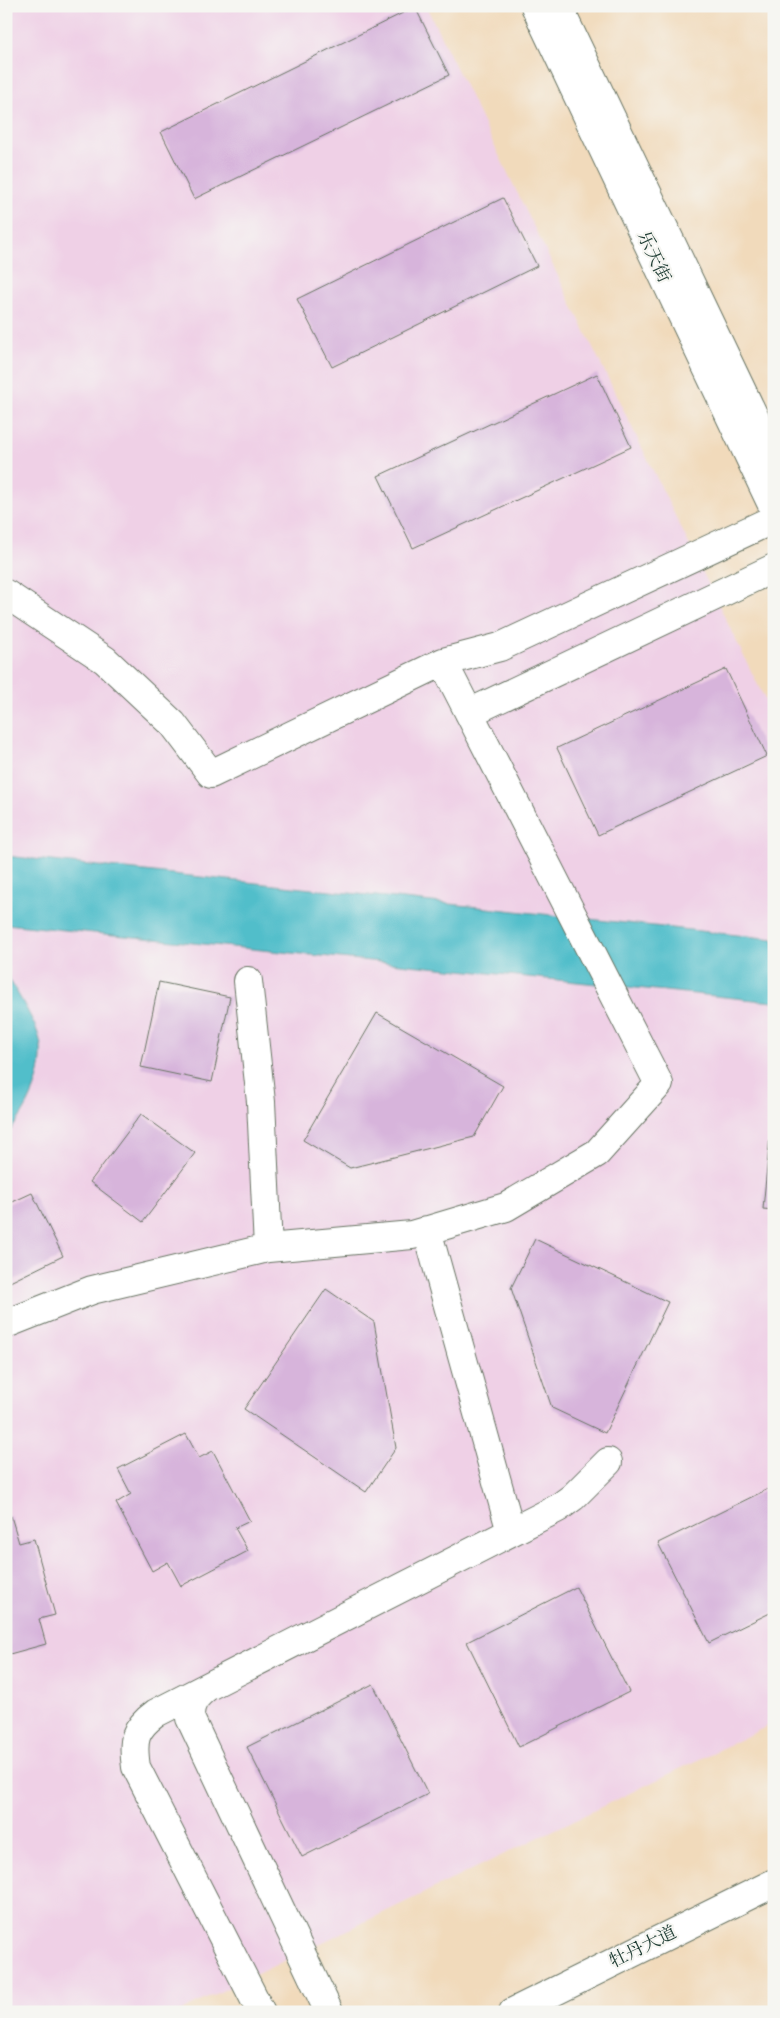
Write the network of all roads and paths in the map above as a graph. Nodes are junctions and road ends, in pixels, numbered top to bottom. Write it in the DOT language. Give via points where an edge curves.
graph roads {
  1 [pos="535,6"];
  2 [pos="558,6"];
  3 [pos="766,425"];
  4 [pos="774,458"];
  5 [pos="774,509"];
  6 [pos="774,519"];
  7 [pos="774,568"];
  8 [pos="6,594"];
  9 [pos="443,662"];
  10 [pos="469,713"];
  11 [pos="248,981"];
  12 [pos="427,1230"];
  13 [pos="268,1248"];
  14 [pos="6,1324"];
  15 [pos="608,1462"];
  16 [pos="512,1532"];
  17 [pos="207,1687"];
  18 [pos="774,1883"];
  19 [pos="261,2012"];
  20 [pos="329,2012"];
  21 [pos="513,2012"];
  1 -- 5 [label="street, 乐天街"];
  2 -- 3 [label="street, 乐天街"];
  3 -- 4 [label="street, 乐天街"];
  6 -- 9 [label="street" via="500,647"];
  7 -- 10 [label="street"];
  8 -- 9 [label="street" via="105,660 173,724 211,774"];
  9 -- 10 [label="street"];
  10 -- 12 [label="street" via="659,1084 597,1153 506,1207"];
  11 -- 13 [label="street" via="262,1102"];
  12 -- 13 [label="street" via="412,1235"];
  12 -- 16 [label="street"];
  13 -- 14 [label="street" via="92,1290"];
  15 -- 16 [label="street" via="558,1508"];
  16 -- 17 [label="street"];
  17 -- 19 [label="street" via="156,1712 143,1722 137,1730 133,1752 136,1767"];
  17 -- 20 [label="street" via="192,1702 190,1718"];
  18 -- 21 [label="street, 牡丹大道"];
}
